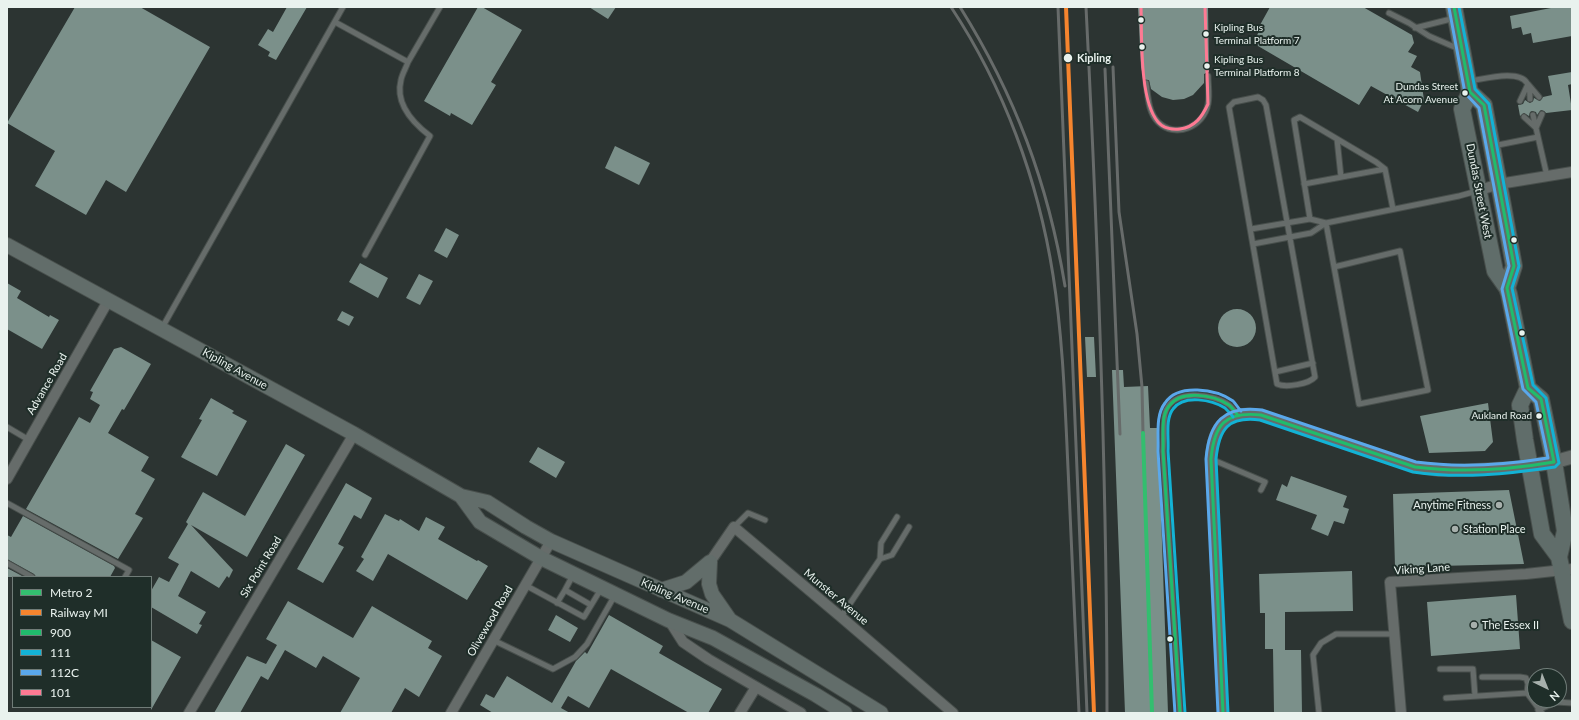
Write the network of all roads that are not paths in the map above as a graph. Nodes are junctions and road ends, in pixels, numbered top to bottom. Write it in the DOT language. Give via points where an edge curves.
graph roads {
  1 [pos="343,7"];
  2 [pos="440,7"];
  3 [pos="1454,12"];
  4 [pos="1389,13"];
  5 [pos="335,22"];
  6 [pos="1415,28"];
  7 [pos="1462,51"];
  8 [pos="408,62"];
  9 [pos="1208,76"];
  10 [pos="1146,83"];
  11 [pos="1528,84"];
  12 [pos="1469,87"];
  13 [pos="1539,98"];
  14 [pos="1530,99"];
  15 [pos="1520,101"];
  16 [pos="1542,114"];
  17 [pos="1533,115"];
  18 [pos="1524,117"];
  19 [pos="1536,128"];
  20 [pos="1538,137"];
  21 [pos="1337,139"];
  22 [pos="1492,146"];
  23 [pos="1385,168"];
  24 [pos="1572,172"];
  25 [pos="1547,176"];
  26 [pos="1341,177"];
  27 [pos="1304,184"];
  28 [pos="1499,184"];
  29 [pos="1480,190"];
  30 [pos="1393,209"];
  31 [pos="1310,219"];
  32 [pos="1287,223"];
  33 [pos="1326,223"];
  34 [pos="1250,229"];
  35 [pos="1290,237"];
  36 [pos="7,244"];
  37 [pos="1253,244"];
  38 [pos="365,255"];
  39 [pos="1334,267"];
  40 [pos="1507,288"];
  41 [pos="108,301"];
  42 [pos="161,329"];
  43 [pos="1314,363"];
  44 [pos="1275,372"];
  45 [pos="1528,388"];
  46 [pos="1237,414"];
  47 [pos="7,427"];
  48 [pos="354,434"];
  49 [pos="29,440"];
  50 [pos="1572,457"];
  51 [pos="1211,459"];
  52 [pos="1554,462"];
  53 [pos="1529,466"];
  54 [pos="7,479"];
  55 [pos="1261,490"];
  56 [pos="462,496"];
  57 [pos="7,503"];
  58 [pos="897,517"];
  59 [pos="765,520"];
  60 [pos="734,527"];
  61 [pos="909,527"];
  62 [pos="551,541"];
  63 [pos="541,558"];
  64 [pos="880,559"];
  65 [pos="710,562"];
  66 [pos="7,563"];
  67 [pos="1564,565"];
  68 [pos="574,574"];
  69 [pos="30,576"];
  70 [pos="126,576"];
  71 [pos="525,585"];
  72 [pos="602,588"];
  73 [pos="564,590"];
  74 [pos="661,590"];
  75 [pos="616,594"];
  76 [pos="557,603"];
  77 [pos="591,605"];
  78 [pos="842,617"];
  79 [pos="668,620"];
  80 [pos="730,620"];
  81 [pos="1572,621"];
  82 [pos="1395,634"];
  83 [pos="493,640"];
  84 [pos="1440,669"];
  85 [pos="1482,677"];
  86 [pos="1527,681"];
  87 [pos="756,687"];
  88 [pos="1527,693"];
  89 [pos="1476,696"];
  90 [pos="1446,698"];
  91 [pos="1572,703"];
  92 [pos="1540,711"];
  93 [pos="189,713"];
  94 [pos="451,713"];
  95 [pos="740,713"];
  96 [pos="801,713"];
  97 [pos="845,713"];
  98 [pos="882,713"];
  99 [pos="953,713"];
  100 [pos="1180,713"];
  101 [pos="1223,713"];
  102 [pos="1319,713"];
  103 [pos="1401,713"];
  1 -- 5 [label="lane"];
  2 -- 8 [label="lane"];
  3 -- 6 [label="lane"];
  3 -- 7 [label="main road"];
  4 -- 6 [label="lane"];
  5 -- 8 [label="lane"];
  5 -- 42 [label="lane"];
  6 -- 7 [label="lane"];
  7 -- 12 [label="main road"];
  8 -- 38 [label="lane" via="401,81 400,93 409,116 430,136"];
  9 -- 10 [label="lane" via="1208,104 1204,115 1196,124 1186,129 1175,130 1156,121 1149,106"];
  11 -- 12 [label="lane" via="1521,77 1513,75"];
  11 -- 13 [label="lane"];
  11 -- 14 [label="lane"];
  11 -- 15 [label="lane"];
  12 -- 22 [label="main road, Dundas Street West" via="1484,104"];
  12 -- 29 [label="main road, Dundas Street West" via="1462,109"];
  16 -- 19 [label="lane"];
  17 -- 19 [label="lane"];
  18 -- 19 [label="lane"];
  19 -- 20 [label="lane"];
  20 -- 22 [label="lane"];
  20 -- 25 [label="lane"];
  21 -- 23 [label="lane"];
  21 -- 26 [label="lane"];
  21 -- 27 [label="lane" via="1300,117 1294,120"];
  22 -- 28 [label="main road, Dundas Street West"];
  23 -- 26 [label="lane"];
  23 -- 30 [label="lane"];
  24 -- 25 [label="street"];
  25 -- 28 [label="street"];
  26 -- 27 [label="lane"];
  27 -- 31 [label="lane"];
  28 -- 29 [label="street"];
  28 -- 40 [label="main road, Dundas Street West" via="1514,266"];
  29 -- 30 [label="lane"];
  29 -- 40 [label="main road, Dundas Street West" via="1495,271"];
  30 -- 33 [label="lane"];
  31 -- 32 [label="lane"];
  31 -- 33 [label="lane"];
  32 -- 34 [label="lane"];
  32 -- 34 [label="lane" via="1266,105 1258,97 1234,102 1229,107"];
  32 -- 35 [label="lane"];
  33 -- 35 [label="lane" via="1311,233"];
  33 -- 39 [label="lane"];
  34 -- 37 [label="lane"];
  35 -- 37 [label="lane"];
  35 -- 43 [label="lane"];
  36 -- 41 [label="main road, Kipling Avenue"];
  37 -- 44 [label="lane"];
  39 -- 39 [label="lane" via="1359,404 1428,390 1400,251"];
  40 -- 45 [label="main road, Dundas Street West"];
  41 -- 42 [label="main road, Kipling Avenue"];
  41 -- 49 [label="street, Advance Road"];
  42 -- 48 [label="main road, Kipling Avenue"];
  43 -- 44 [label="lane"];
  43 -- 44 [label="lane" via="1315,378 1311,382 1282,387 1277,384"];
  45 -- 52 [label="main road" via="1541,398"];
  45 -- 53 [label="main road" via="1520,405"];
  46 -- 51 [label="street" via="1227,419 1220,427 1211,446"];
  46 -- 53 [label="street" via="1249,412 1261,415 1415,467 1439,471"];
  46 -- 100 [label="lane" via="1223,401 1200,394 1178,398 1165,413 1163,451"];
  47 -- 49 [label="lane"];
  48 -- 56 [label="main road, Kipling Avenue"];
  48 -- 93 [label="street, Six Point Road"];
  49 -- 54 [label="street, Advance Road"];
  50 -- 52 [label="street"];
  51 -- 55 [label="lane" via="1265,482"];
  51 -- 101 [label="street"];
  52 -- 53 [label="street"];
  52 -- 67 [label="main road" via="1565,531"];
  53 -- 67 [label="main road" via="1542,534"];
  56 -- 62 [label="main road, Kipling Avenue" via="487,502"];
  56 -- 63 [label="main road, Kipling Avenue" via="480,522"];
  57 -- 70 [label="lane" via="129,570"];
  58 -- 64 [label="lane" via="881,543"];
  59 -- 60 [label="lane" via="748,514"];
  60 -- 65 [label="street"];
  60 -- 78 [label="street, Munster Avenue"];
  61 -- 64 [label="lane" via="892,555"];
  62 -- 63 [label="street, Olivewood Road"];
  62 -- 74 [label="main road, Kipling Avenue"];
  63 -- 68 [label="main road, Kipling Avenue"];
  63 -- 71 [label="street, Olivewood Road"];
  64 -- 78 [label="lane"];
  65 -- 74 [label="main road" via="686,582"];
  65 -- 80 [label="main road" via="709,584 712,594"];
  66 -- 69 [label="lane"];
  67 -- 81 [label="main road"];
  67 -- 82 [label="street, Viking Lane" via="1526,574 1390,582"];
  68 -- 72 [label="main road, Kipling Avenue"];
  68 -- 73 [label="lane"];
  71 -- 76 [label="lane"];
  71 -- 83 [label="street, Olivewood Road"];
  72 -- 75 [label="main road, Kipling Avenue"];
  72 -- 77 [label="lane"];
  73 -- 76 [label="lane"];
  73 -- 77 [label="lane"];
  74 -- 80 [label="main road, Kipling Avenue"];
  75 -- 79 [label="main road, Kipling Avenue"];
  75 -- 83 [label="lane" via="587,644 575,656 552,669"];
  76 -- 77 [label="lane" via="584,617"];
  78 -- 99 [label="street, Munster Avenue"];
  79 -- 87 [label="street, Kipling Avenue" via="683,642 708,660"];
  79 -- 97 [label="main road, Kipling Avenue" via="713,638"];
  80 -- 98 [label="main road, Kipling Avenue"];
  82 -- 102 [label="lane" via="1336,634 1321,643 1313,655"];
  82 -- 103 [label="street, Viking Lane"];
  83 -- 94 [label="street, Olivewood Road"];
  84 -- 89 [label="lane" via="1473,669"];
  85 -- 86 [label="lane" via="1520,677 1526,678"];
  87 -- 95 [label="street"];
  87 -- 96 [label="street, Kipling Avenue"];
  88 -- 89 [label="lane"];
  89 -- 90 [label="lane"];
  91 -- 92 [label="lane" via="1556,702"];
}
